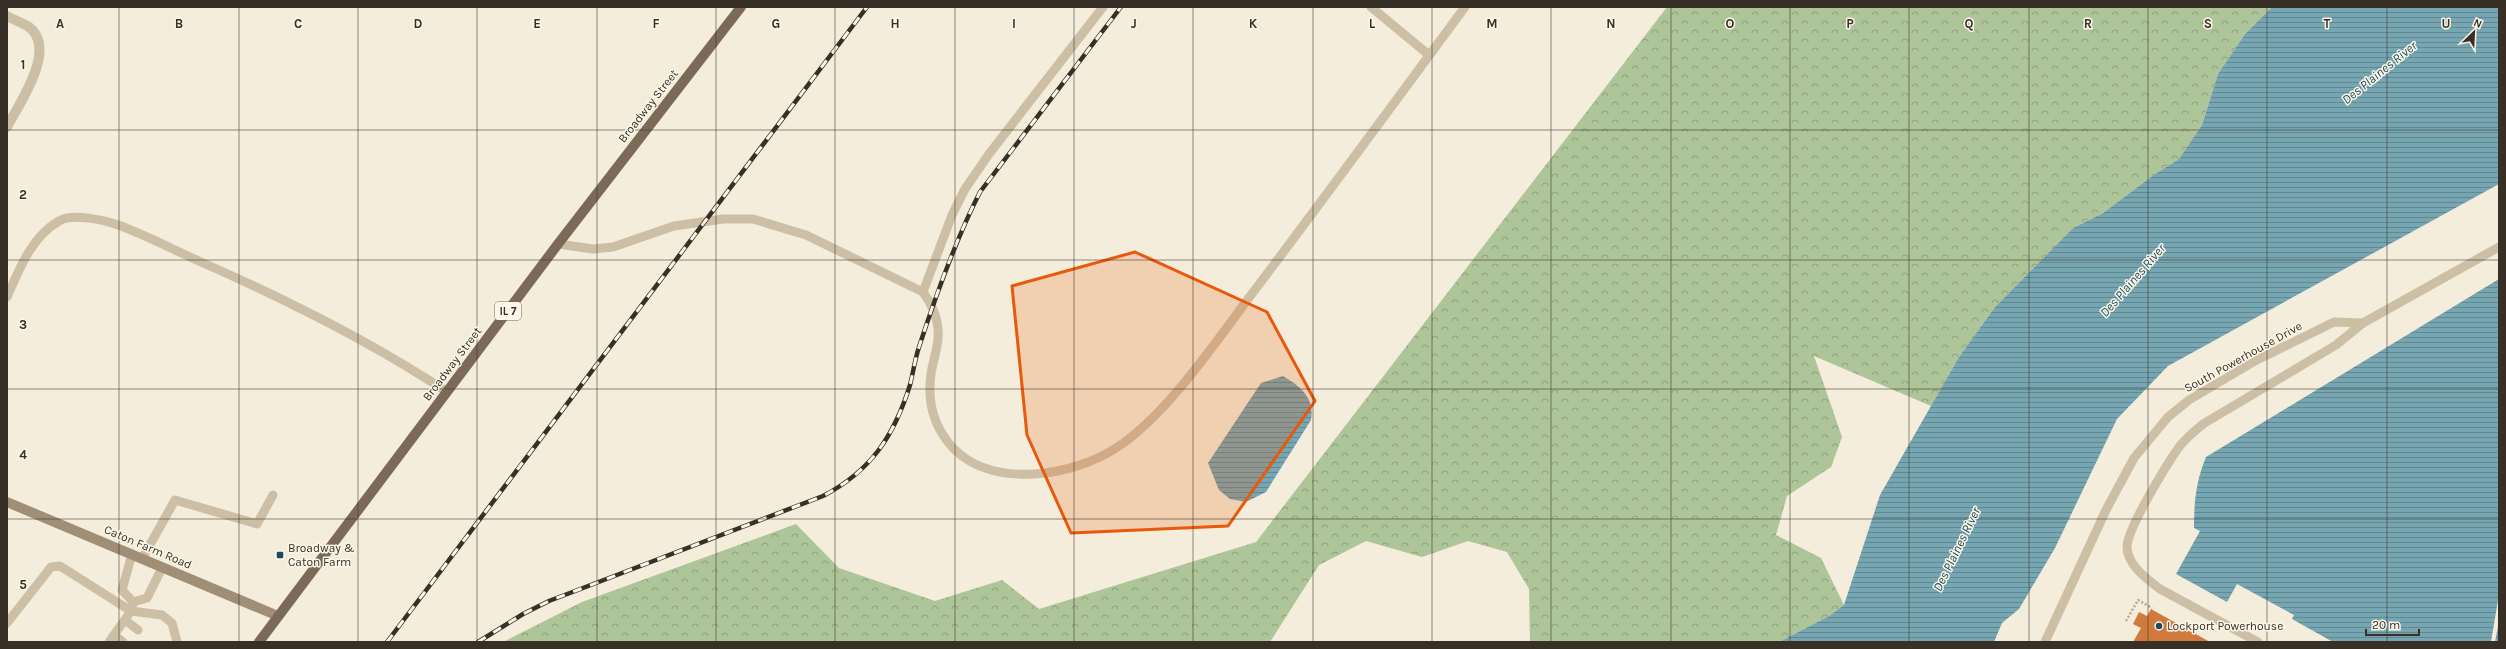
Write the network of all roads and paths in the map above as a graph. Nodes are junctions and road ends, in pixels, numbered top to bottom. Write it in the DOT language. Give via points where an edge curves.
graph roads {
  1 [pos="741,7"];
  2 [pos="1103,7"];
  3 [pos="1371,7"];
  4 [pos="1465,7"];
  5 [pos="7,16"];
  6 [pos="1429,55"];
  7 [pos="7,127"];
  8 [pos="558,244"];
  9 [pos="2499,247"];
  10 [pos="923,292"];
  11 [pos="7,297"];
  12 [pos="2363,323"];
  13 [pos="447,392"];
  14 [pos="273,495"];
  15 [pos="7,502"];
  16 [pos="132,554"];
  17 [pos="142,559"];
  18 [pos="162,568"];
  19 [pos="132,606"];
  20 [pos="2152,608"];
  21 [pos="278,616"];
  22 [pos="125,620"];
  23 [pos="2126,621"];
  24 [pos="7,623"];
  25 [pos="138,630"];
  26 [pos="112,638"];
  27 [pos="123,642"];
  28 [pos="177,642"];
  29 [pos="259,642"];
  30 [pos="2045,642"];
  31 [pos="2258,642"];
  1 -- 8 [label="main road, Broadway Street / IL 7"];
  2 -- 10 [label="lane" via="989,154 965,189 952,215"];
  3 -- 6 [label="lane"];
  4 -- 6 [label="lane"];
  5 -- 7 [label="street" via="30,28 38,39 40,53 37,68"];
  6 -- 10 [label="lane" via="1217,340 1168,400 1140,431 1090,462 1060,471 1004,472 979,466 953,448 938,427 932,408 931,374 938,347 938,329 934,308"];
  8 -- 10 [label="lane" via="593,248 613,247 674,226 723,219 753,219 806,235"];
  8 -- 13 [label="main road, Broadway Street / IL 7"];
  9 -- 12 [label="lane"];
  11 -- 13 [label="lane" via="23,261 38,238 60,220 87,218 118,225 244,281 408,366"];
  12 -- 30 [label="lane, South Powerhouse Drive" via="2334,322 2255,361 2189,400 2168,417 2134,458 2106,510"];
  12 -- 31 [label="lane" via="2336,345 2203,424 2186,438 2132,529 2127,547 2130,561 2147,579 2160,589"];
  13 -- 21 [label="main road, Broadway Street / IL 7"];
  14 -- 17 [label="lane" via="257,524 175,500"];
  15 -- 16 [label="street, Caton Farm Road"];
  16 -- 17 [label="street, Caton Farm Road"];
  16 -- 19 [label="lane" via="122,590"];
  17 -- 18 [label="street, Caton Farm Road"];
  18 -- 19 [label="lane" via="147,598"];
  18 -- 21 [label="street, Caton Farm Road"];
  19 -- 22 [label="lane"];
  19 -- 24 [label="lane" via="60,566 51,567"];
  19 -- 28 [label="lane" via="162,615 172,623"];
  20 -- 23 [label="path" via="2138,600"];
  21 -- 29 [label="main road, Broadway Street / IL 7"];
  22 -- 25 [label="lane"];
  22 -- 26 [label="lane"];
  26 -- 27 [label="lane"];
}
